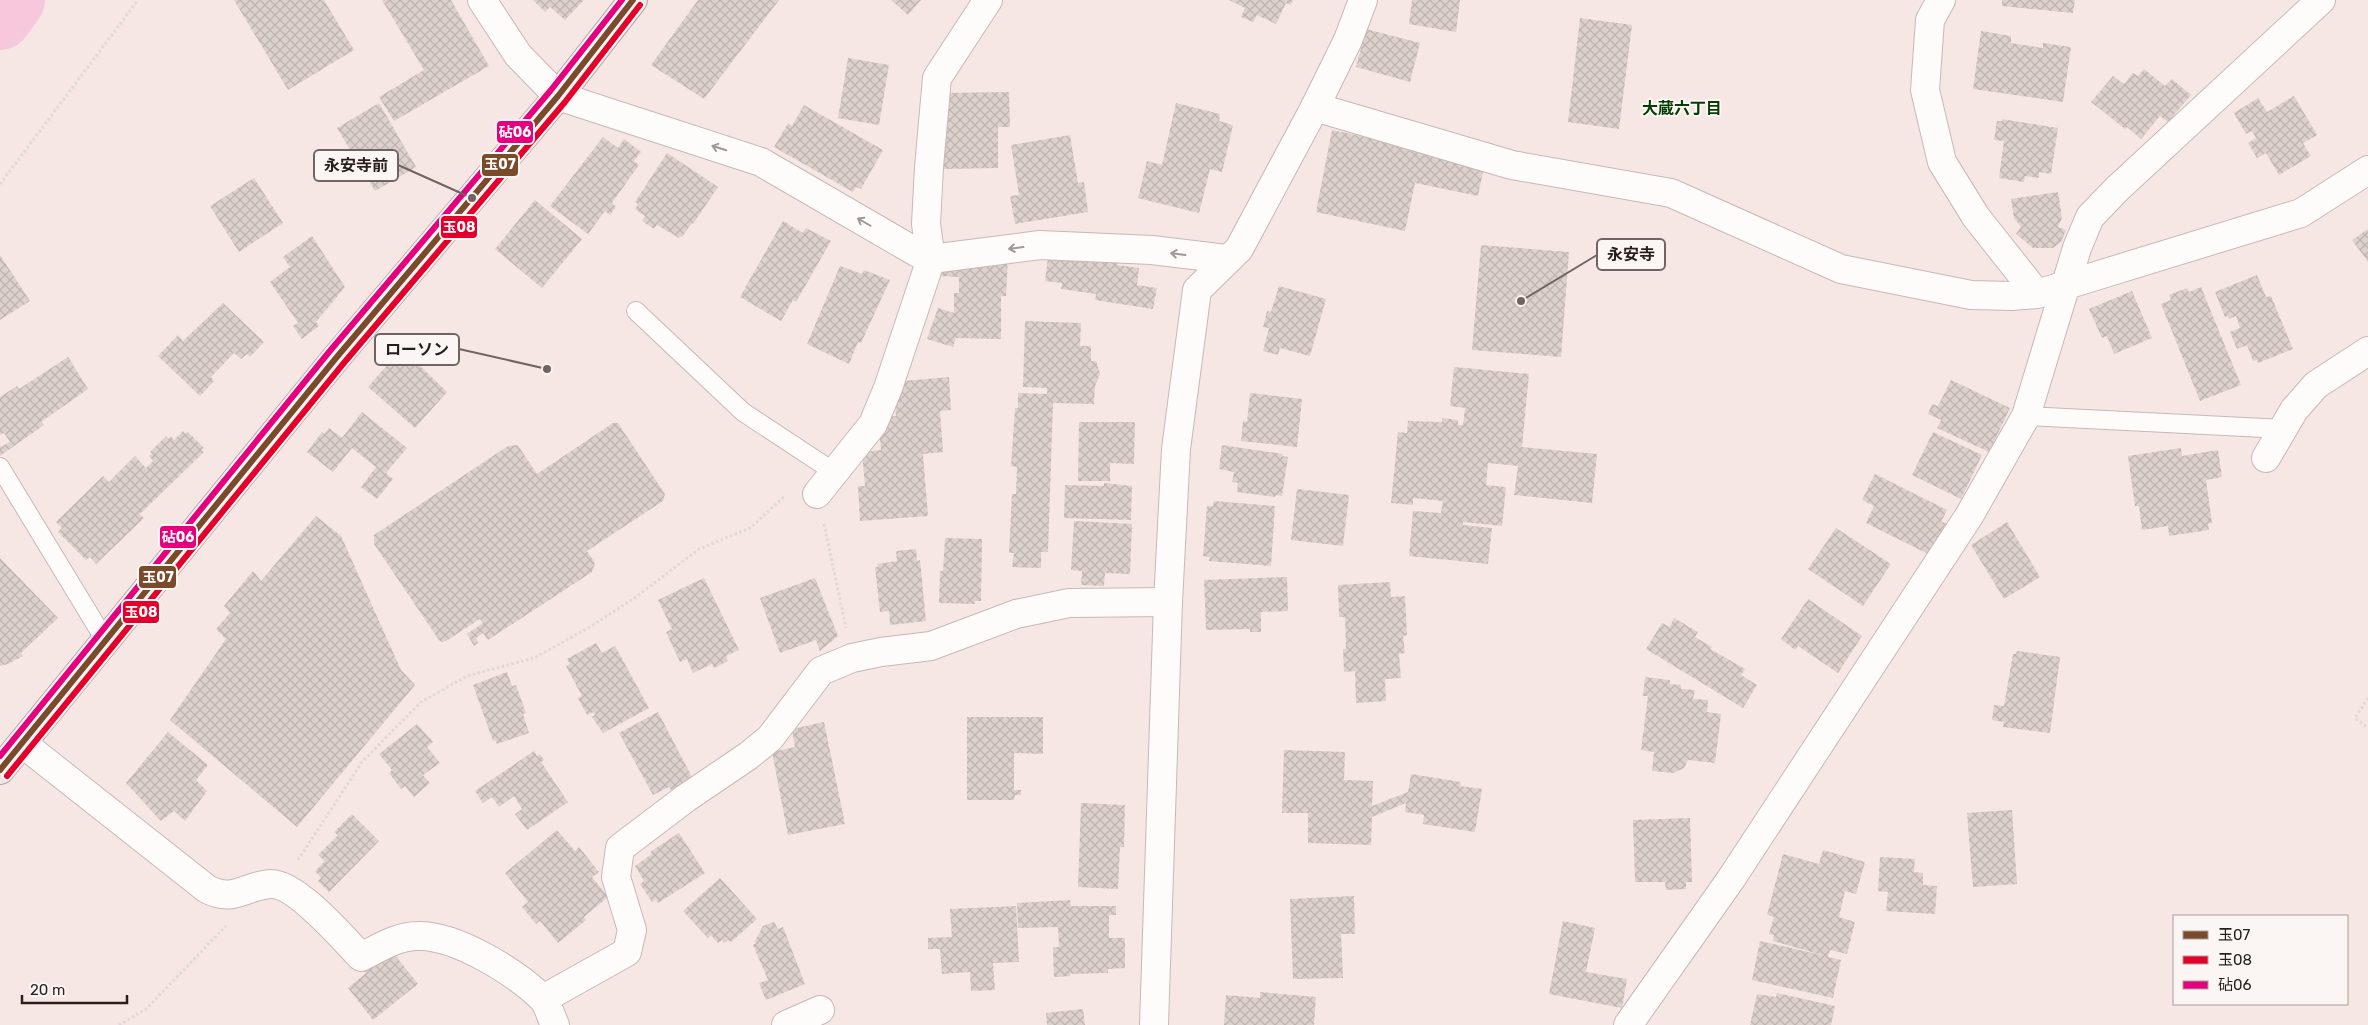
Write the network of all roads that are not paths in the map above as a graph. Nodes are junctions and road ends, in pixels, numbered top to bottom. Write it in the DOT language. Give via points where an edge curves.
graph roads {
  1 [pos="482,0"];
  2 [pos="632,0"];
  3 [pos="988,0"];
  4 [pos="1363,0"];
  5 [pos="1941,0"];
  6 [pos="2321,0"];
  7 [pos="558,96"];
  8 [pos="1316,107"];
  9 [pos="2368,170"];
  10 [pos="931,259"];
  11 [pos="1226,259"];
  12 [pos="2066,286"];
  13 [pos="2037,294"];
  14 [pos="636,310"];
  15 [pos="2368,351"];
  16 [pos="2026,416"];
  17 [pos="2284,428"];
  18 [pos="2266,458"];
  19 [pos="826,466"];
  20 [pos="0,467"];
  21 [pos="818,494"];
  22 [pos="1168,602"];
  23 [pos="106,640"];
  24 [pos="22,743"];
  25 [pos="0,770"];
  26 [pos="543,999"];
  27 [pos="820,1010"];
  28 [pos="555,1025"];
  29 [pos="786,1025"];
  30 [pos="1154,1025"];
  31 [pos="1628,1025"];
  1 -- 7 [label="street" via="518,55"];
  2 -- 7 [label="main road"];
  3 -- 10 [label="street" via="937,78 926,224"];
  4 -- 8 [label="street"];
  5 -- 13 [label="street" via="1930,20 1925,90 1942,162 1976,217"];
  6 -- 12 [label="street" via="2090,217"];
  10 -- 7 [label="street, one-way" via="761,162"];
  7 -- 23 [label="main road" via="336,358"];
  8 -- 11 [label="street" via="1239,249"];
  8 -- 13 [label="street" via="1512,165 1670,193 1841,269 1971,295"];
  9 -- 12 [label="street" via="2301,213"];
  11 -- 10 [label="street, one-way" via="1152,250 1040,245"];
  10 -- 19 [label="street" via="888,388 872,424"];
  11 -- 22 [label="street" via="1197,290 1176,449"];
  12 -- 13 [label="street"];
  12 -- 16 [label="street"];
  14 -- 19 [label="lane" via="743,412"];
  15 -- 17 [label="street" via="2316,385 2294,410"];
  16 -- 17 [label="lane"];
  16 -- 31 [label="street" via="1969,516 1731,879"];
  17 -- 18 [label="street"];
  19 -- 21 [label="street"];
  20 -- 23 [label="lane"];
  22 -- 26 [label="street" via="1069,604 1016,614 932,646 852,658 822,671 770,738 620,848 616,877 632,930 626,952"];
  22 -- 30 [label="street"];
  23 -- 24 [label="main road"];
  24 -- 25 [label="main road"];
  24 -- 26 [label="street" via="207,890 219,896 270,884 284,886 317,911 361,958 392,941 418,936 446,941 500,965"];
  26 -- 28 [label="street"];
  27 -- 29 [label="street"];
}
